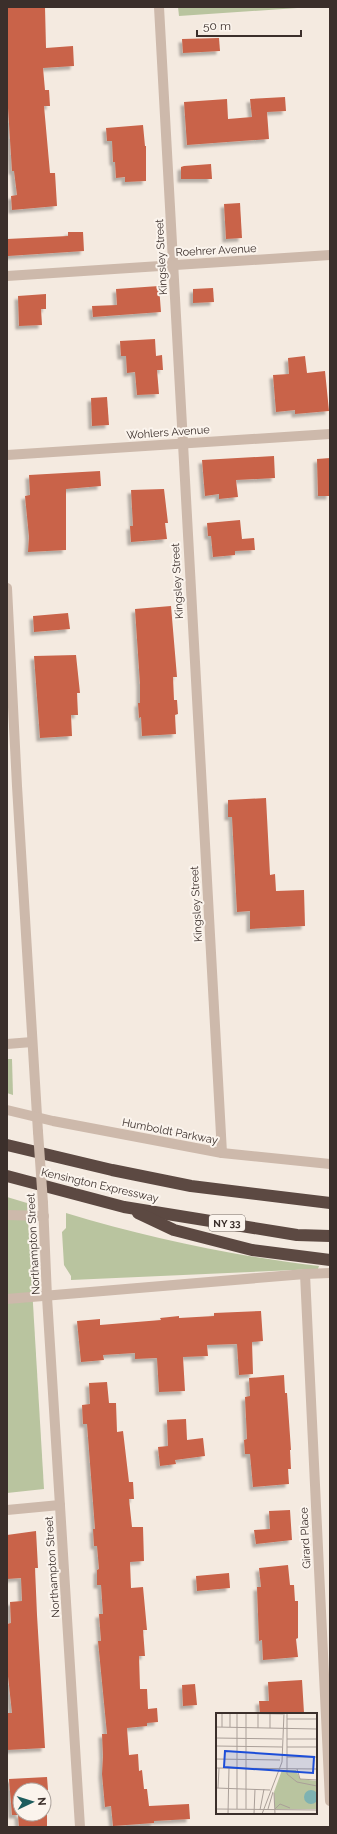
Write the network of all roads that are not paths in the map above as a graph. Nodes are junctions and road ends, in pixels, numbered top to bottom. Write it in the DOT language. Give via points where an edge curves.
graph roads {
  1 [pos="159,7"];
  2 [pos="330,255"];
  3 [pos="173,265"];
  4 [pos="7,276"];
  5 [pos="330,434"];
  6 [pos="182,443"];
  7 [pos="7,455"];
  8 [pos="7,588"];
  9 [pos="32,1042"];
  10 [pos="7,1044"];
  11 [pos="7,1110"];
  12 [pos="37,1118"];
  13 [pos="7,1145"];
  14 [pos="222,1153"];
  15 [pos="330,1164"];
  16 [pos="7,1176"];
  17 [pos="330,1198"];
  18 [pos="305,1201"];
  19 [pos="330,1203"];
  20 [pos="124,1206"];
  21 [pos="7,1215"];
  22 [pos="44,1216"];
  23 [pos="330,1236"];
  24 [pos="330,1260"];
  25 [pos="330,1273"];
  26 [pos="305,1274"];
  27 [pos="47,1296"];
  28 [pos="7,1299"];
  29 [pos="60,1505"];
  30 [pos="7,1510"];
  31 [pos="330,1801"];
  32 [pos="80,1827"];
  1 -- 3 [label="street, Kingsley Street"];
  2 -- 3 [label="street, Roehrer Avenue"];
  3 -- 4 [label="street, Roehrer Avenue"];
  3 -- 6 [label="street, Kingsley Street"];
  5 -- 6 [label="street, Wohlers Avenue"];
  6 -- 7 [label="street, Wohlers Avenue"];
  6 -- 14 [label="street, Kingsley Street"];
  8 -- 9 [label="street, Northampton Street"];
  9 -- 10 [label="street"];
  9 -- 12 [label="street, Northampton Street"];
  11 -- 12 [label="street, Humboldt Parkway"];
  12 -- 14 [label="street, Humboldt Parkway"];
  12 -- 22 [label="street, Northampton Street, bridge"];
  13 -- 18 [label="highway, Kensington Expressway" via="191,1186"];
  14 -- 15 [label="street, Humboldt Parkway"];
  16 -- 20 [label="highway, Kensington Expressway / NY 33"];
  17 -- 18 [label="highway"];
  18 -- 19 [label="highway, Kensington Expressway"];
  20 -- 23 [label="highway, Kensington Expressway / NY 33" via="297,1235"];
  20 -- 24 [label="highway" via="174,1230 252,1250"];
  21 -- 22 [label="street"];
  22 -- 27 [label="street, Northampton Street"];
  25 -- 26 [label="street"];
  26 -- 27 [label="street"];
  26 -- 31 [label="street, Girard Place"];
  27 -- 28 [label="street"];
  27 -- 29 [label="street, Northampton Street"];
  29 -- 30 [label="street"];
  29 -- 32 [label="street, Northampton Street"];
}
